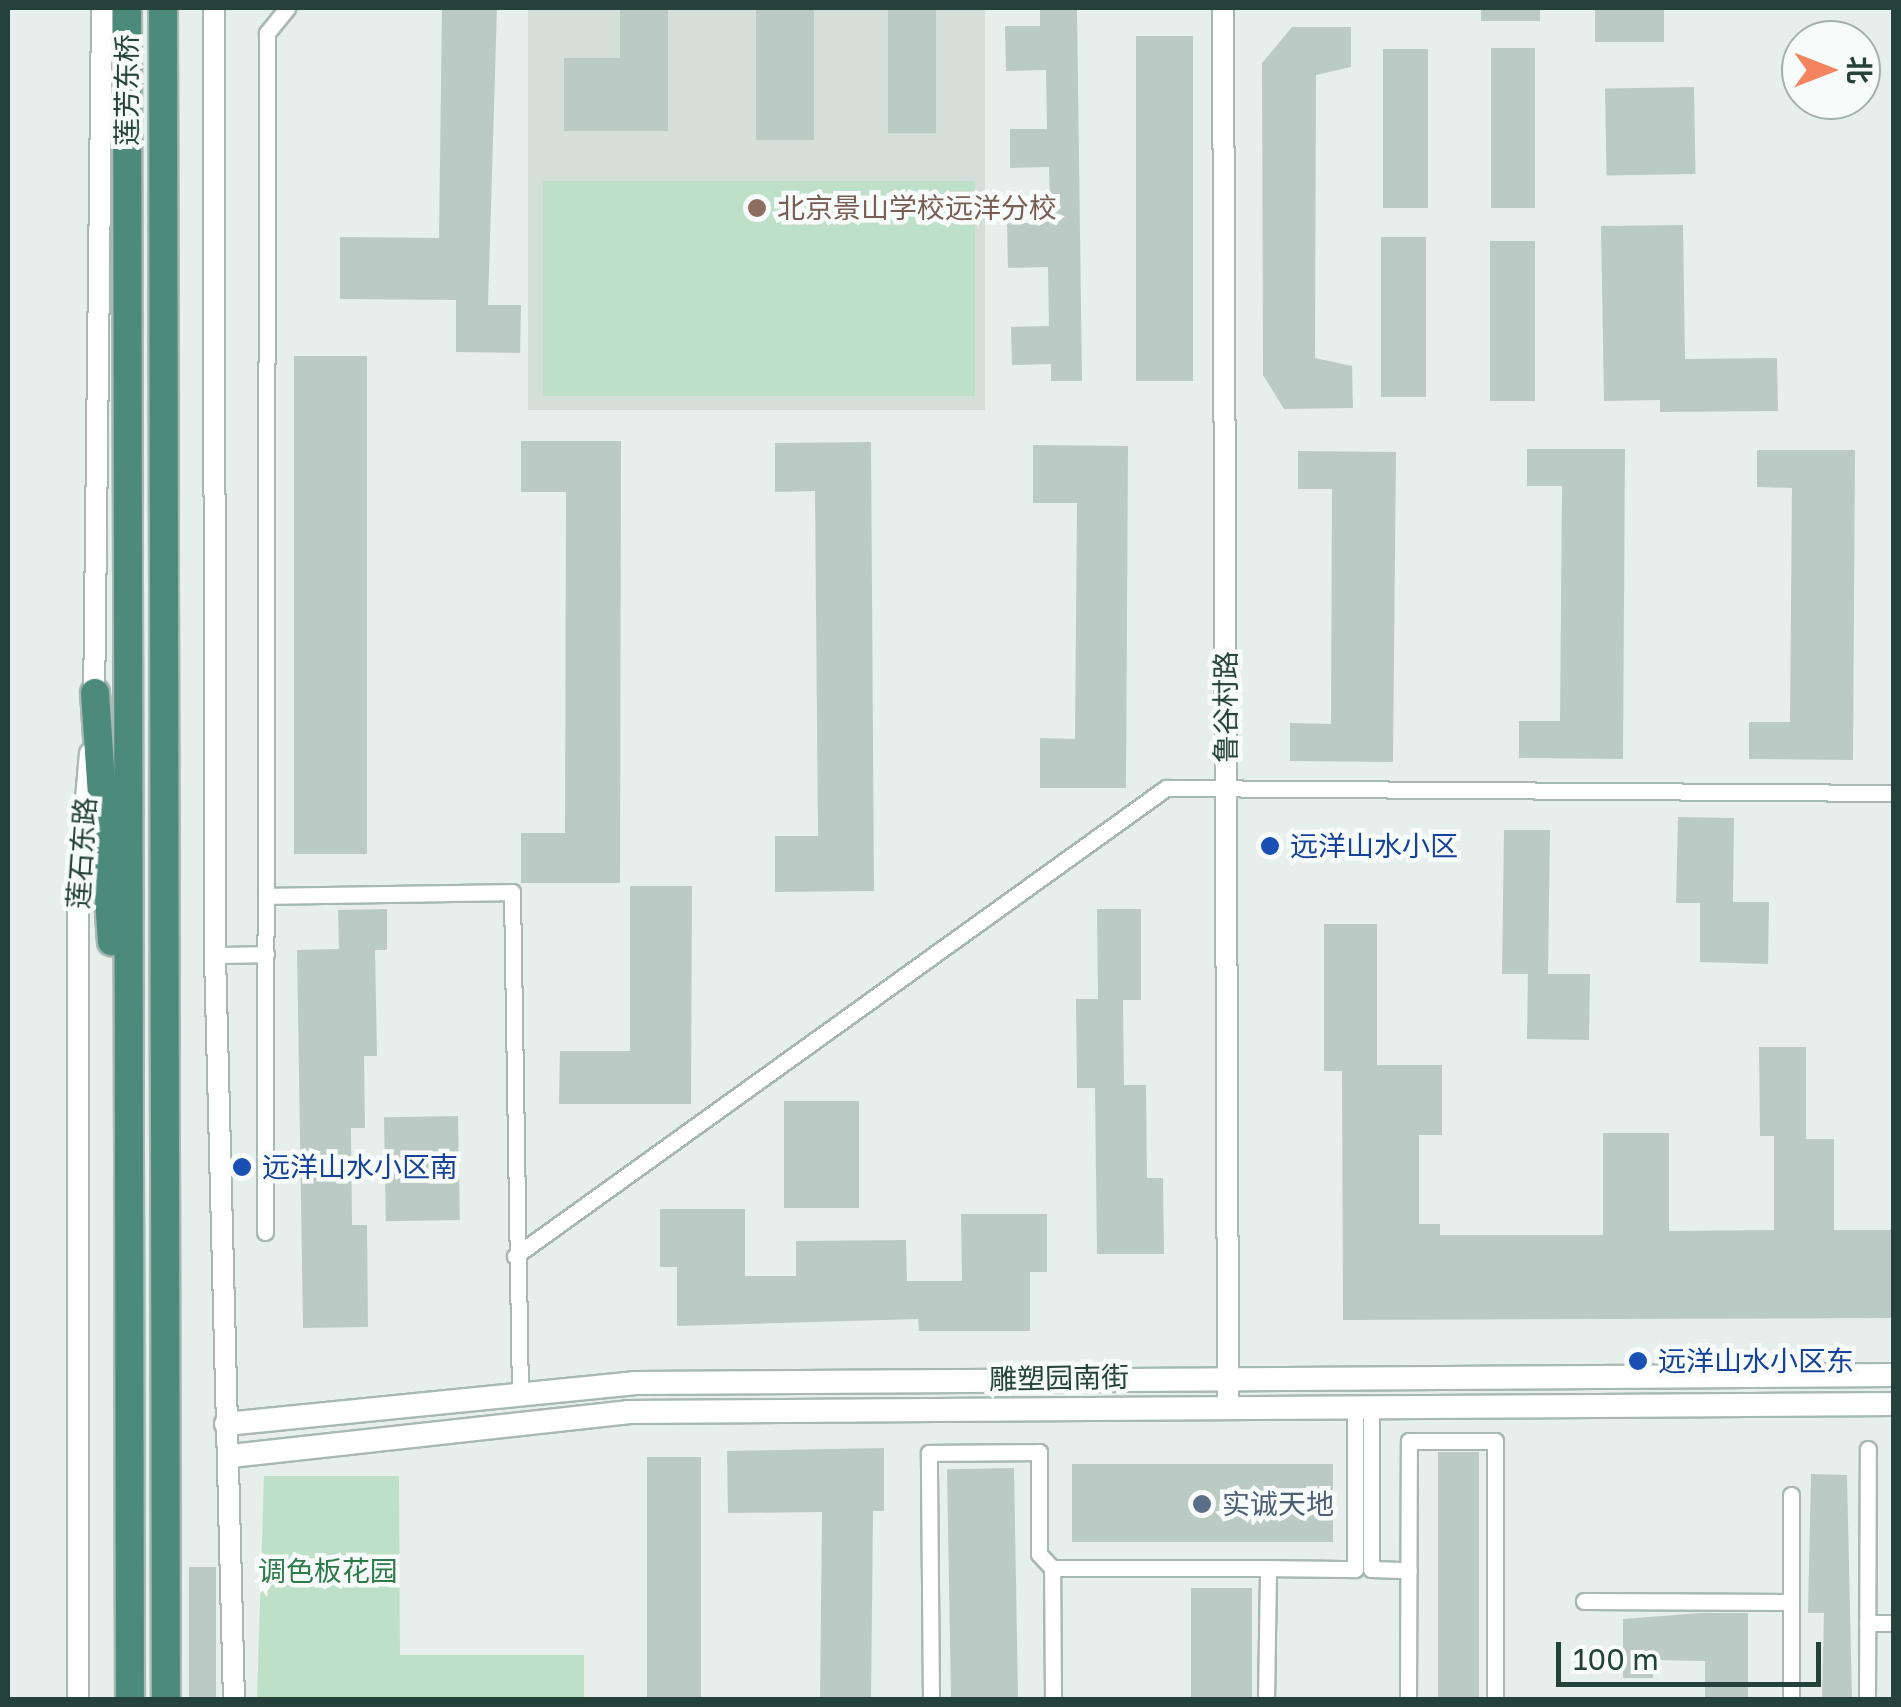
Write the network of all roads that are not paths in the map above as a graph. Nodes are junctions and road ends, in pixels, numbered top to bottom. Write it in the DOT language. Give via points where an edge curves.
graph roads {
  1 [pos="102,8"];
  2 [pos="127,8"];
  3 [pos="163,8"];
  4 [pos="214,8"];
  5 [pos="287,8"];
  6 [pos="1223,8"];
  7 [pos="128,173"];
  8 [pos="95,693"];
  9 [pos="1227,785"];
  10 [pos="1894,793"];
  11 [pos="266,896"];
  12 [pos="266,954"];
  13 [pos="215,955"];
  14 [pos="129,1201"];
  15 [pos="265,1232"];
  16 [pos="515,1256"];
  17 [pos="1231,1375"];
  18 [pos="1894,1375"];
  19 [pos="520,1395"];
  20 [pos="1894,1404"];
  21 [pos="1228,1406"];
  22 [pos="1363,1408"];
  23 [pos="226,1424"];
  24 [pos="1868,1448"];
  25 [pos="231,1456"];
  26 [pos="1790,1495"];
  27 [pos="1052,1568"];
  28 [pos="1268,1568"];
  29 [pos="1363,1569"];
  30 [pos="1409,1570"];
  31 [pos="1584,1601"];
  32 [pos="1791,1602"];
  33 [pos="1867,1623"];
  34 [pos="1894,1623"];
  35 [pos="78,1700"];
  36 [pos="130,1700"];
  37 [pos="166,1700"];
  38 [pos="234,1700"];
  39 [pos="931,1700"];
  40 [pos="1052,1700"];
  41 [pos="1266,1700"];
  42 [pos="1408,1700"];
  43 [pos="1495,1700"];
  44 [pos="1791,1700"];
  45 [pos="1867,1700"];
  1 -- 8 [label="street, 莲石东路"];
  2 -- 7 [label="highway, 莲芳东桥"];
  3 -- 37 [label="highway, 莲芳东桥"];
  4 -- 13 [label="street"];
  5 -- 11 [label="street" via="267,33"];
  6 -- 9 [label="street, 鲁谷村路"];
  7 -- 14 [label="highway, 莲石东路"];
  8 -- 14 [label="highway"];
  8 -- 35 [label="street, 莲石东路" via="78,890"];
  9 -- 10 [label="street"];
  9 -- 16 [label="street" via="1166,788"];
  9 -- 17 [label="street, 鲁谷村路"];
  11 -- 12 [label="street"];
  11 -- 16 [label="street" via="512,892"];
  12 -- 13 [label="street"];
  12 -- 15 [label="street"];
  13 -- 23 [label="street"];
  14 -- 36 [label="highway, 莲石东路"];
  16 -- 19 [label="street"];
  17 -- 18 [label="main road, 雕塑园南街"];
  17 -- 19 [label="main road, 雕塑园南街" via="634,1383"];
  17 -- 21 [label="street, 鲁谷村路"];
  19 -- 23 [label="main road, 雕塑园南街"];
  20 -- 22 [label="main road, 雕塑园南街"];
  21 -- 22 [label="main road, 雕塑园南街"];
  21 -- 25 [label="main road, 雕塑园南街" via="628,1412"];
  22 -- 29 [label="street"];
  23 -- 25 [label="street"];
  24 -- 33 [label="street"];
  25 -- 38 [label="street"];
  26 -- 32 [label="street"];
  27 -- 28 [label="street"];
  27 -- 39 [label="street" via="1039,1554 1039,1452 929,1453"];
  27 -- 40 [label="street"];
  28 -- 29 [label="street"];
  28 -- 41 [label="street"];
  29 -- 30 [label="street"];
  30 -- 42 [label="street"];
  30 -- 43 [label="street" via="1409,1441 1495,1441"];
  31 -- 32 [label="street"];
  32 -- 44 [label="street"];
  33 -- 34 [label="street"];
  33 -- 45 [label="street"];
}
